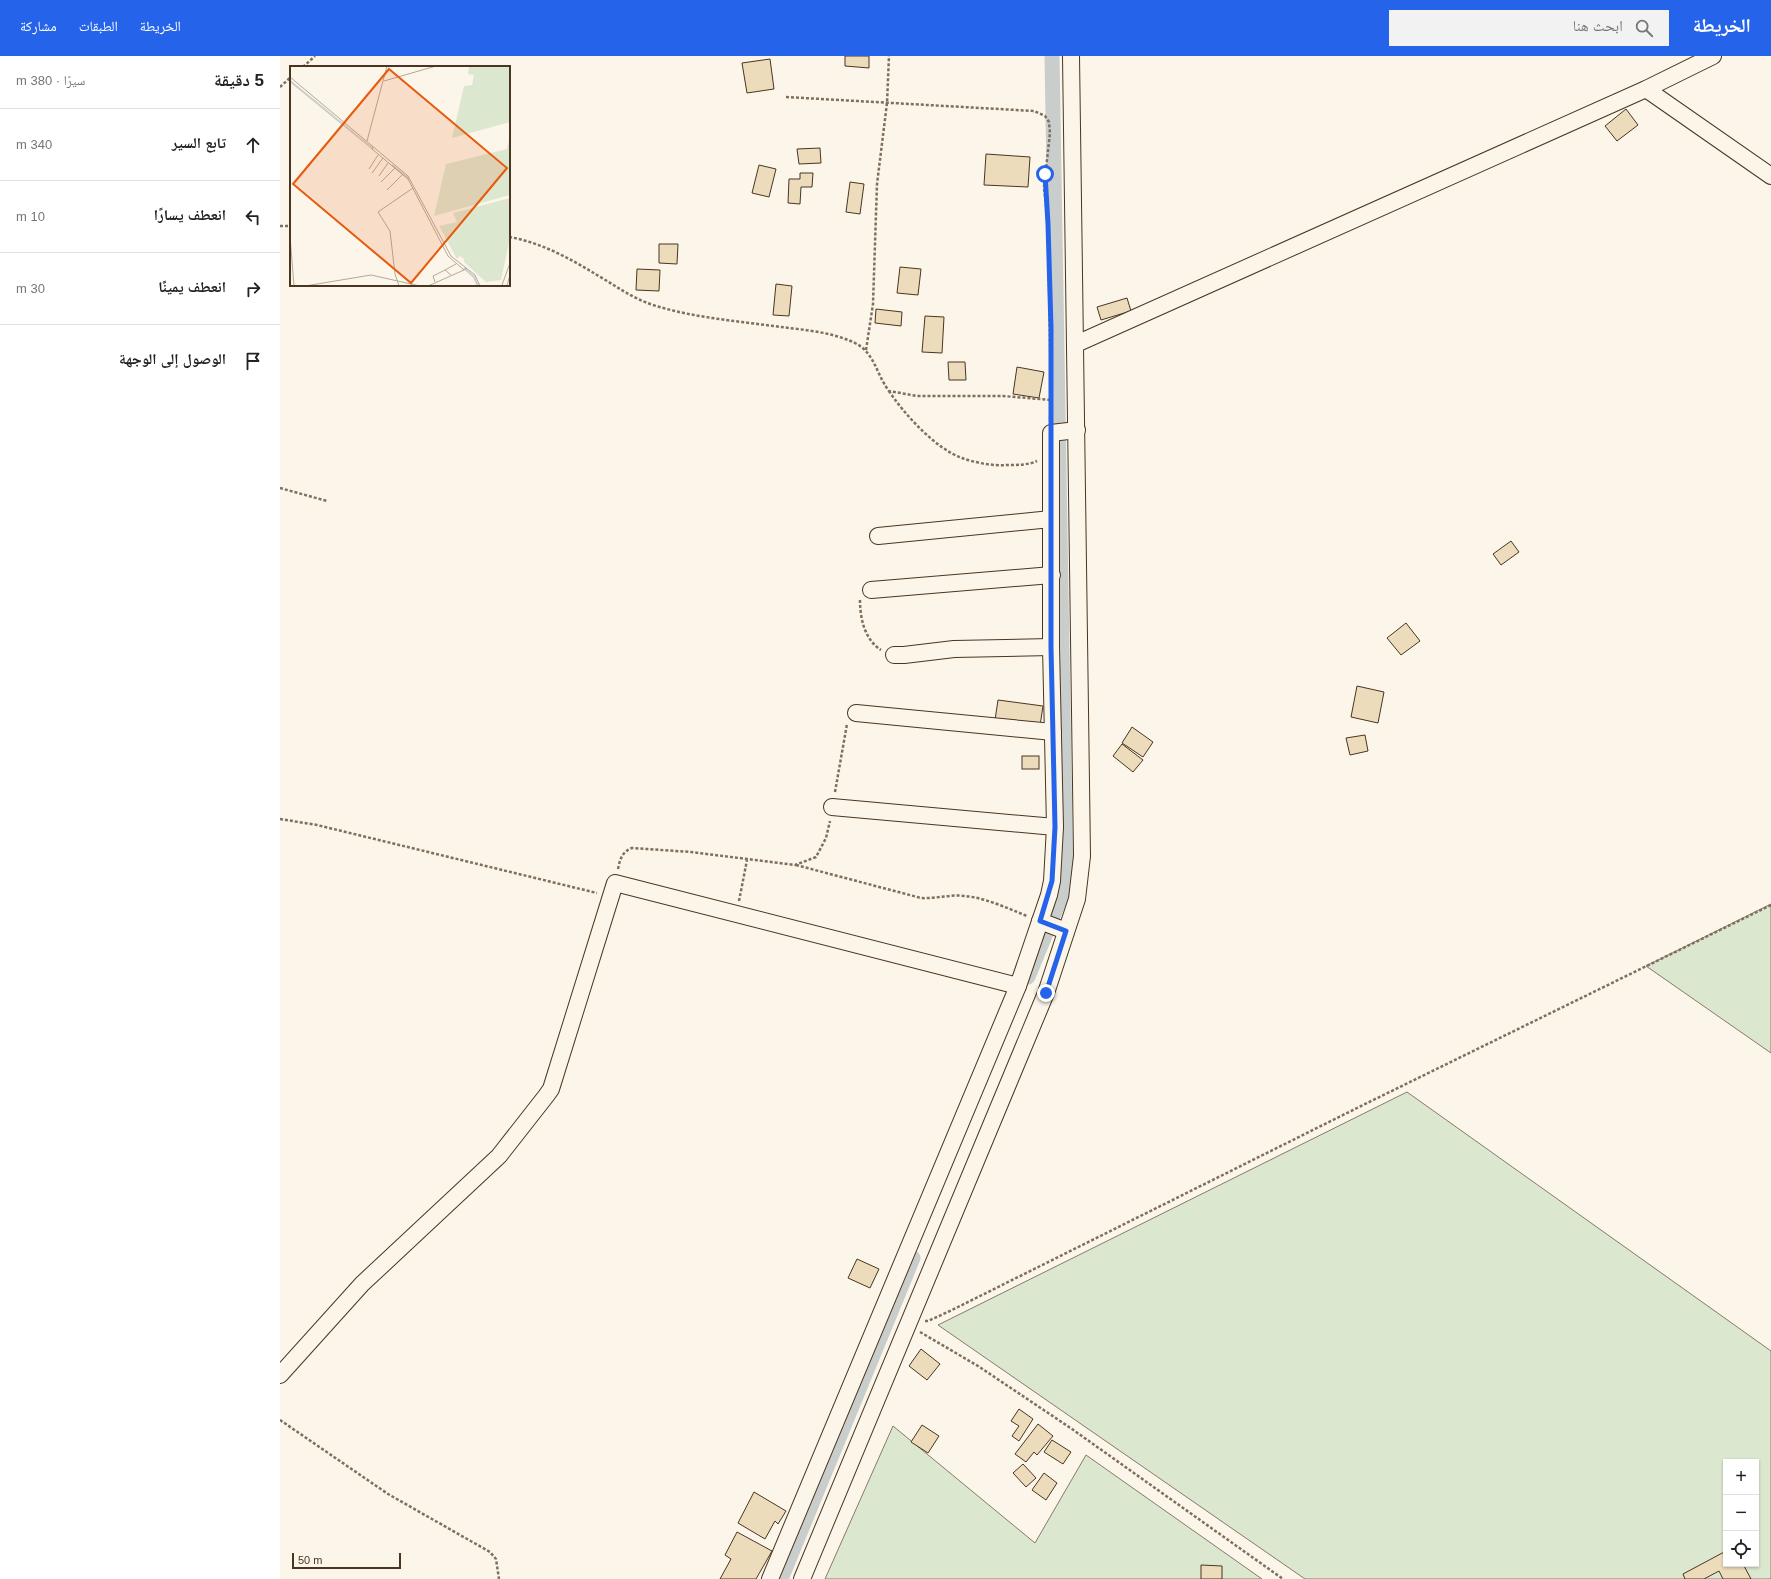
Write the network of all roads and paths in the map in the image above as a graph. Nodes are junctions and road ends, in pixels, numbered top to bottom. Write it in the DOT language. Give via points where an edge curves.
graph roads {
  1 [pos="315,56"];
  2 [pos="889,56"];
  3 [pos="1072,56"];
  4 [pos="1713,56"];
  5 [pos="304,66"];
  6 [pos="290,78"];
  7 [pos="280,87"];
  8 [pos="1646,89"];
  9 [pos="786,98"];
  10 [pos="887,103"];
  11 [pos="1771,176"];
  12 [pos="510,237"];
  13 [pos="1076,344"];
  14 [pos="866,350"];
  15 [pos="889,391"];
  16 [pos="1051,400"];
  17 [pos="1063,432"];
  18 [pos="1051,454"];
  19 [pos="280,488"];
  20 [pos="327,501"];
  21 [pos="1051,518"];
  22 [pos="878,536"];
  23 [pos="1052,575"];
  24 [pos="871,590"];
  25 [pos="1051,647"];
  26 [pos="894,655"];
  27 [pos="856,713"];
  28 [pos="1053,732"];
  29 [pos="832,807"];
  30 [pos="280,819"];
  31 [pos="1055,827"];
  32 [pos="747,860"];
  33 [pos="795,865"];
  34 [pos="612,890"];
  35 [pos="1771,905"];
  36 [pos="736,913"];
  37 [pos="1042,922"];
  38 [pos="1064,931"];
  39 [pos="1018,986"];
  40 [pos="907,1325"];
  41 [pos="280,1375"];
  42 [pos="280,1420"];
  43 [pos="499,1579"];
  44 [pos="770,1579"];
  45 [pos="802,1579"];
  46 [pos="1283,1579"];
  1 -- 5 [label="path"];
  2 -- 10 [label="path"];
  3 -- 13 [label="street"];
  4 -- 8 [label="street"];
  6 -- 7 [label="path"];
  8 -- 11 [label="street"];
  8 -- 13 [label="street"];
  9 -- 10 [label="path"];
  10 -- 14 [label="path" via="878,184 873,304"];
  10 -- 16 [label="path" via="1034,111 1045,116 1049,122 1044,187 1048,224"];
  12 -- 14 [label="path" via="527,241 555,253 652,305 713,318 812,331 855,343"];
  13 -- 17 [label="street"];
  14 -- 15 [label="path"];
  15 -- 16 [label="path" via="917,396 1003,396"];
  15 -- 18 [label="path" via="898,406 915,423 940,444 963,458 1001,465 1030,464"];
  16 -- 17 [label="path"];
  17 -- 18 [label="street"];
  17 -- 38 [label="street" via="1082,856 1077,899"];
  18 -- 21 [label="street"];
  19 -- 20 [label="path"];
  21 -- 22 [label="street"];
  21 -- 23 [label="street"];
  23 -- 24 [label="street"];
  23 -- 25 [label="street"];
  24 -- 26 [label="path" via="864,592 860,601 861,618 868,638 875,646"];
  25 -- 26 [label="street" via="954,649"];
  25 -- 28 [label="street"];
  27 -- 28 [label="street"];
  27 -- 29 [label="path" via="850,717 847,724"];
  28 -- 31 [label="street"];
  29 -- 31 [label="street"];
  29 -- 33 [label="path" via="826,838 816,857"];
  30 -- 34 [label="path" via="318,825"];
  31 -- 37 [label="street" via="1052,881"];
  32 -- 33 [label="path"];
  32 -- 34 [label="path" via="691,852 632,848 621,856"];
  32 -- 36 [label="path"];
  33 -- 37 [label="path" via="921,898 964,896 986,900"];
  34 -- 36 [label="street"];
  34 -- 41 [label="street" via="551,1089 499,1156 362,1284"];
  35 -- 40 [label="path" via="928,1321"];
  36 -- 39 [label="street"];
  37 -- 38 [label="street"];
  37 -- 39 [label="street"];
  38 -- 40 [label="street" via="1046,993"];
  39 -- 44 [label="street"];
  40 -- 45 [label="street"];
  40 -- 46 [label="path" via="927,1335 1072,1429"];
  42 -- 43 [label="path" via="388,1494 490,1552 496,1559"];
}
